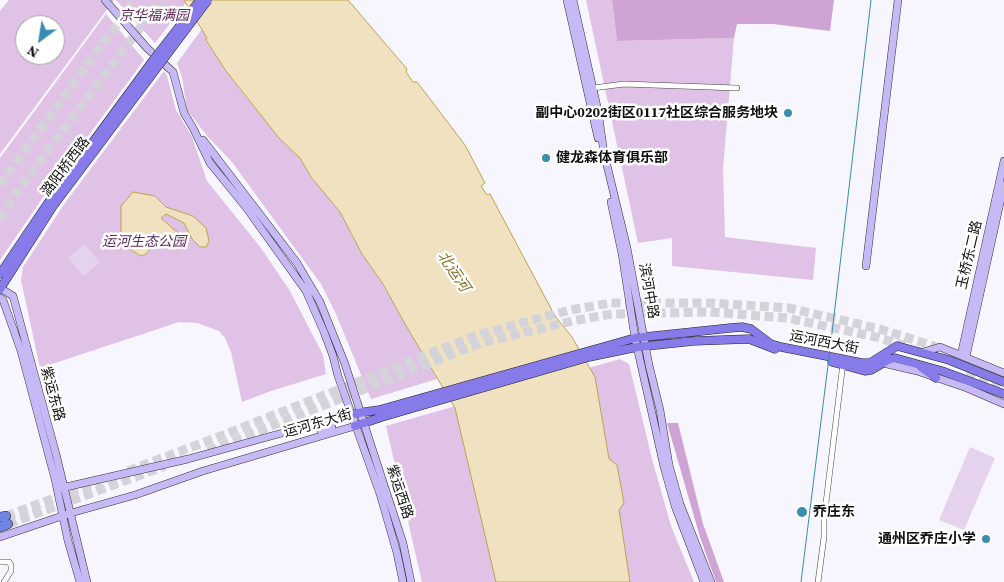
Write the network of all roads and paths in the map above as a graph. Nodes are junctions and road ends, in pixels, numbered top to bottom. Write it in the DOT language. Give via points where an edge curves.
graph roads {
  1 [pos="105,0"];
  2 [pos="200,0"];
  3 [pos="208,0"];
  4 [pos="567,0"];
  5 [pos="573,0"];
  6 [pos="898,0"];
  7 [pos="157,62"];
  8 [pos="593,88"];
  9 [pos="737,88"];
  10 [pos="1004,161"];
  11 [pos="1004,185"];
  12 [pos="1001,193"];
  13 [pos="866,266"];
  14 [pos="0,274"];
  15 [pos="0,289"];
  16 [pos="0,298"];
  17 [pos="644,337"];
  18 [pos="635,338"];
  19 [pos="637,346"];
  20 [pos="645,346"];
  21 [pos="923,352"];
  22 [pos="588,354"];
  23 [pos="963,356"];
  24 [pos="843,363"];
  25 [pos="883,363"];
  26 [pos="915,363"];
  27 [pos="1004,373"];
  28 [pos="936,378"];
  29 [pos="1004,380"];
  30 [pos="1004,394"];
  31 [pos="1004,404"];
  32 [pos="355,413"];
  33 [pos="380,413"];
  34 [pos="327,420"];
  35 [pos="364,423"];
  36 [pos="355,426"];
  37 [pos="298,443"];
  38 [pos="61,489"];
  39 [pos="71,513"];
  40 [pos="63,515"];
  41 [pos="0,537"];
  42 [pos="0,562"];
  43 [pos="4,582"];
  44 [pos="80,582"];
  45 [pos="87,582"];
  46 [pos="403,582"];
  47 [pos="410,582"];
  48 [pos="704,582"];
  49 [pos="711,582"];
  50 [pos="818,582"];
  1 -- 32 [label="main road" via="173,72 181,106 194,128 310,283 345,364"];
  2 -- 7 [label="main road, bridge"];
  3 -- 7 [label="main road, bridge"];
  4 -- 18 [label="main road, 滨河中路" via="615,218"];
  5 -- 8 [label="main road, 滨河中路"];
  6 -- 13 [label="main road"];
  7 -- 14 [label="main road, 潞阳桥西路" via="48,203"];
  7 -- 15 [label="main road, 潞阳桥西路" via="53,206"];
  8 -- 9 [label="street" via="624,84"];
  8 -- 17 [label="main road, 滨河中路"];
  10 -- 12 [label="main road, 玉桥东二路"];
  11 -- 12 [label="main road, 玉桥东二路"];
  12 -- 23 [label="main road, 玉桥东二路"];
  15 -- 38 [label="main road, 紫运东路" via="13,296"];
  16 -- 38 [label="main road, 紫运东路" via="22,351"];
  17 -- 18 [label="main road, 运河西大街"];
  17 -- 20 [label="main road, 滨河中路"];
  17 -- 24 [label="main road, 运河西大街" via="742,327 751,329 771,344"];
  18 -- 19 [label="main road, 滨河中路"];
  18 -- 22 [label="main road, 运河东大街"];
  19 -- 20 [label="main road, 运河东大街"];
  19 -- 22 [label="main road, 运河东大街"];
  19 -- 48 [label="main road, 滨河中路" via="675,506"];
  20 -- 24 [label="main road, 运河西大街" via="749,339 768,348"];
  20 -- 49 [label="main road, 滨河中路" via="660,410 668,465"];
  21 -- 23 [label="main road" via="940,347"];
  21 -- 24 [label="main road, 运河西大街" via="897,346 870,363"];
  21 -- 29 [label="main road, 运河西大街"];
  22 -- 33 [label="main road, 运河东大街"];
  23 -- 27 [label="main road"];
  24 -- 25 [label="main road, 运河西大街" via="864,371"];
  24 -- 50 [label="street"];
  25 -- 26 [label="main road, 运河西大街" via="895,358"];
  25 -- 28 [label="main road"];
  26 -- 28 [label="main road"];
  26 -- 30 [label="main road, 运河西大街"];
  28 -- 31 [label="main road"];
  32 -- 33 [label="main road, 运河东大街"];
  32 -- 34 [label="main road, 运河东大街"];
  32 -- 35 [label="main road, 紫运西路"];
  32 -- 36 [label="main road, 紫运西路"];
  33 -- 35 [label="main road, 运河东大街"];
  34 -- 37 [label="main road" via="331,424 330,429 310,435"];
  34 -- 38 [label="main road, 运河东大街" via="188,459"];
  35 -- 36 [label="main road, 运河东大街"];
  35 -- 47 [label="main road, 紫运西路" via="402,543"];
  36 -- 37 [label="main road, 运河东大街"];
  36 -- 46 [label="main road, 紫运西路" via="380,494"];
  37 -- 39 [label="main road, 运河东大街"];
  38 -- 39 [label="main road, 紫运东路"];
  38 -- 40 [label="main road, 紫运东路"];
  39 -- 40 [label="main road, 运河东大街"];
  39 -- 45 [label="main road, 紫运东路"];
  40 -- 41 [label="main road, 运河东大街"];
  40 -- 44 [label="main road, 紫运东路"];
  42 -- 43 [label="street" via="11,565"];
}
